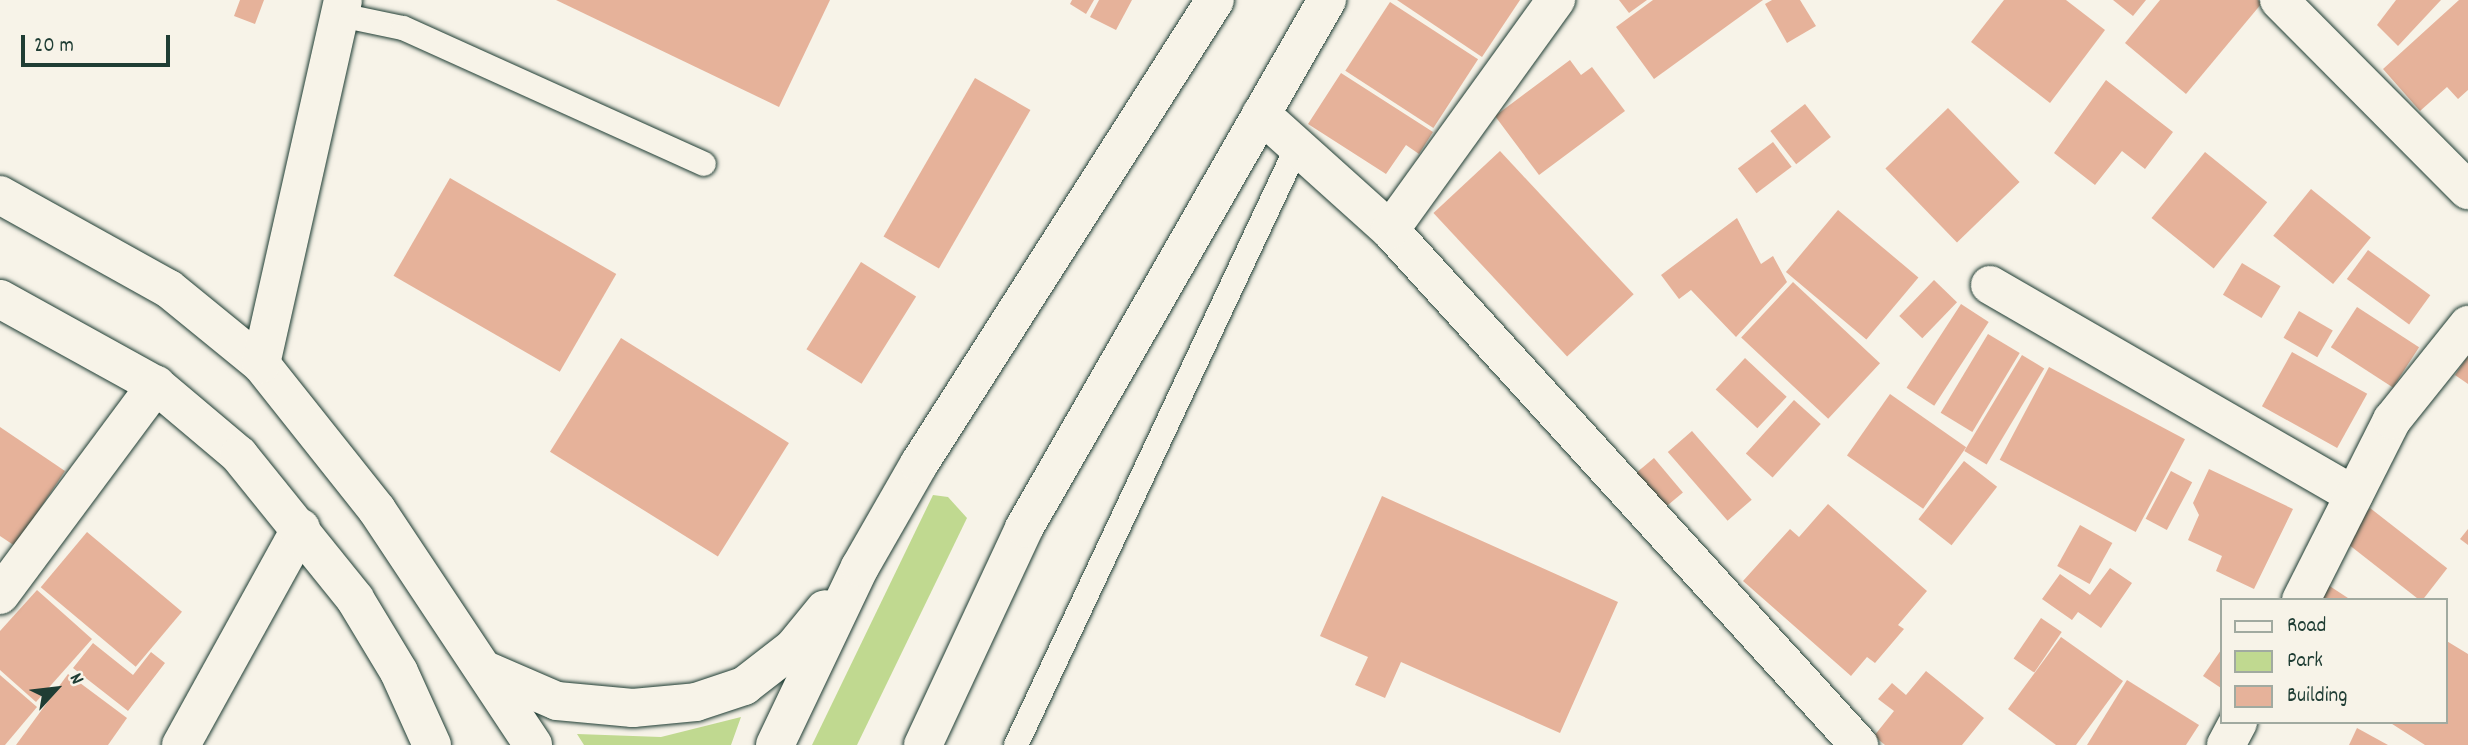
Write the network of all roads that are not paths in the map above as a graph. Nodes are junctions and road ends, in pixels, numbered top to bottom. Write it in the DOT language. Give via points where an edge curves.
graph roads {
  1 [pos="1215,0"];
  2 [pos="1327,0"];
  3 [pos="1556,0"];
  4 [pos="2279,0"];
  5 [pos="341,7"];
  6 [pos="1261,114"];
  7 [pos="1297,147"];
  8 [pos="704,164"];
  9 [pos="2468,190"];
  10 [pos="0,195"];
  11 [pos="1390,230"];
  12 [pos="1990,285"];
  13 [pos="0,299"];
  14 [pos="2468,325"];
  15 [pos="261,364"];
  16 [pos="156,385"];
  17 [pos="2354,495"];
  18 [pos="301,528"];
  19 [pos="860,568"];
  20 [pos="5,579"];
  21 [pos="2302,598"];
  22 [pos="485,670"];
  23 [pos="2237,724"];
  24 [pos="181,745"];
  25 [pos="432,745"];
  26 [pos="533,745"];
  27 [pos="775,745"];
  28 [pos="923,745"];
  29 [pos="1016,745"];
  30 [pos="1859,745"];
  31 [pos="2226,745"];
  1 -- 19 [label="main road" via="919,464"];
  2 -- 6 [label="main road"];
  3 -- 11 [label="main road"];
  4 -- 9 [label="main road"];
  5 -- 8 [label="lane" via="403,28"];
  5 -- 15 [label="main road"];
  6 -- 7 [label="main road"];
  6 -- 28 [label="main road" via="1024,528"];
  7 -- 11 [label="main road"];
  7 -- 29 [label="lane"];
  10 -- 15 [label="main road" via="169,289"];
  11 -- 30 [label="main road"];
  12 -- 17 [label="main road"];
  13 -- 16 [label="main road"];
  14 -- 17 [label="main road" via="2392,420"];
  15 -- 22 [label="main road" via="377,510"];
  16 -- 18 [label="main road" via="239,455"];
  16 -- 20 [label="main road"];
  17 -- 21 [label="main road"];
  18 -- 24 [label="main road"];
  18 -- 25 [label="main road" via="355,599 399,672"];
  19 -- 22 [label="main road" via="793,648 744,686 696,702 633,708 557,701"];
  19 -- 27 [label="main road"];
  22 -- 26 [label="main road"];
  23 -- 31 [label="main road"];
}
